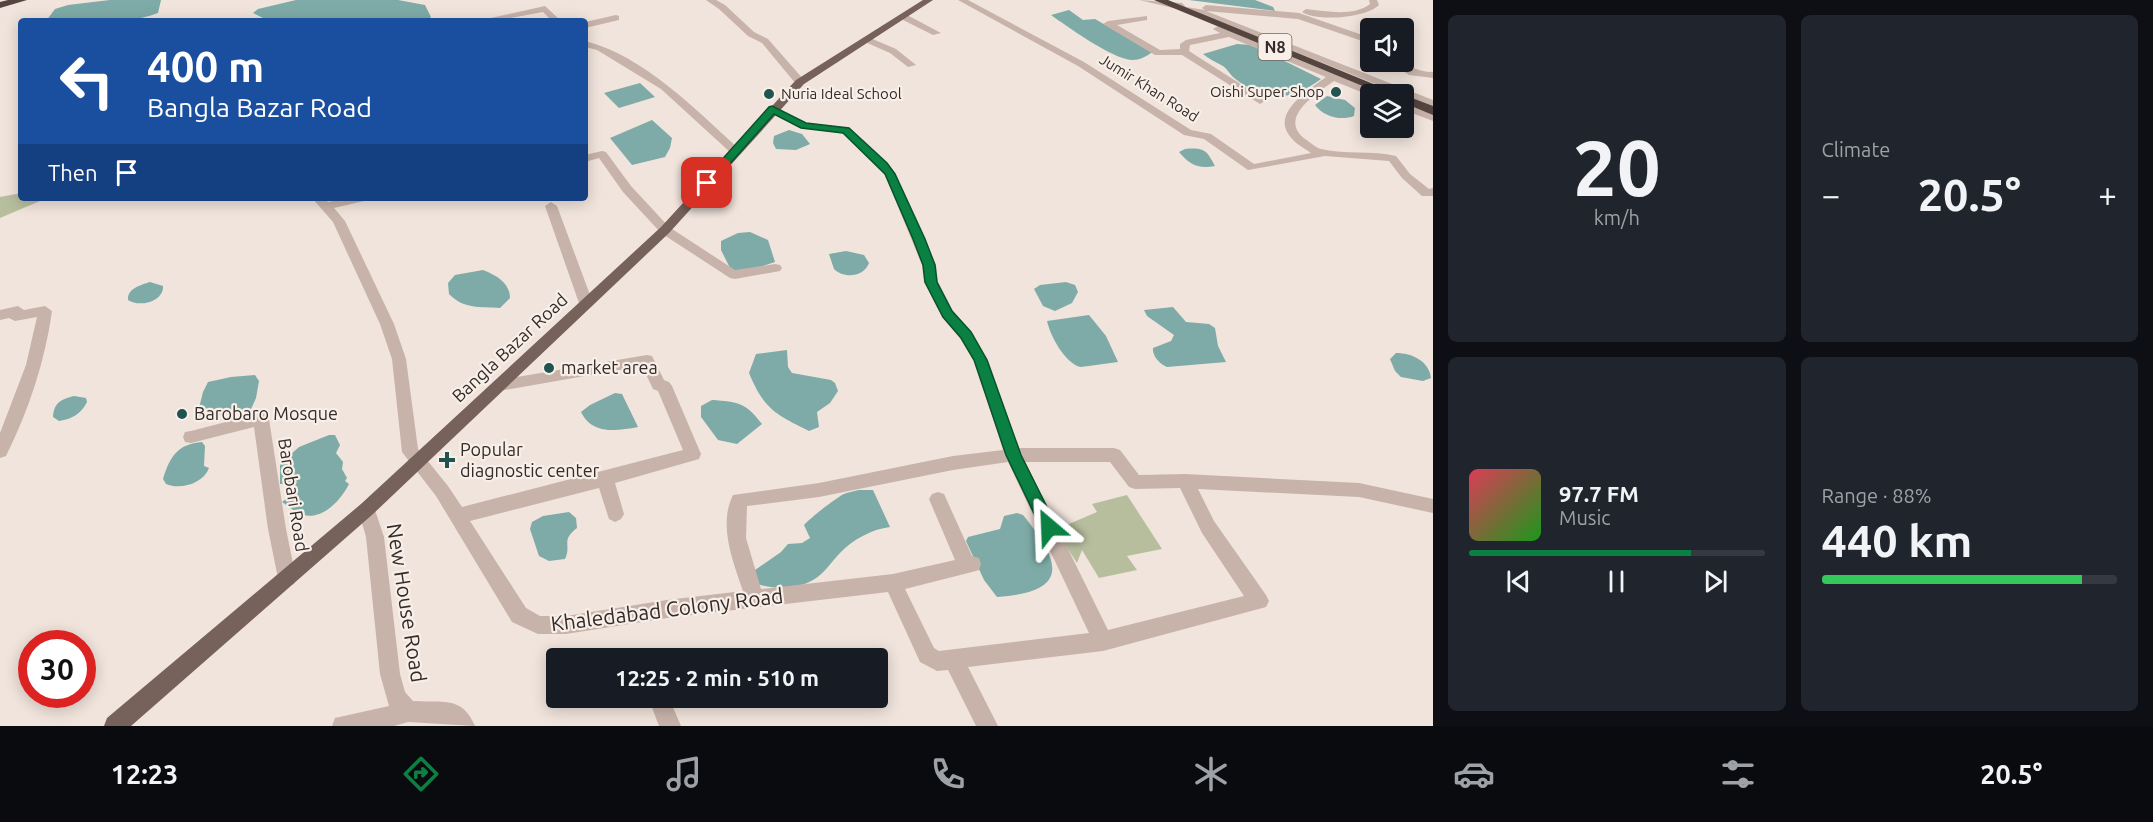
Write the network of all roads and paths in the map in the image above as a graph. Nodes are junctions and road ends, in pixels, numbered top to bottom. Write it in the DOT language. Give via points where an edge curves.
graph roads {
  1 [pos="10,0"];
  2 [pos="22,0"];
  3 [pos="710,0"];
  4 [pos="930,0"];
  5 [pos="962,0"];
  6 [pos="1143,0"];
  7 [pos="1373,0"];
  8 [pos="0,4"];
  9 [pos="1170,5"];
  10 [pos="1299,16"];
  11 [pos="904,17"];
  12 [pos="497,18"];
  13 [pos="554,18"];
  14 [pos="616,18"];
  15 [pos="1144,18"];
  16 [pos="588,24"];
  17 [pos="936,33"];
  18 [pos="1231,34"];
  19 [pos="1360,36"];
  20 [pos="868,40"];
  21 [pos="588,45"];
  22 [pos="1184,52"];
  23 [pos="911,65"];
  24 [pos="1412,72"];
  25 [pos="1433,75"];
  26 [pos="1333,77"];
  27 [pos="800,82"];
  28 [pos="1367,84"];
  29 [pos="1360,88"];
  30 [pos="1260,101"];
  31 [pos="1414,103"];
  32 [pos="1433,104"];
  33 [pos="772,109"];
  34 [pos="1414,110"];
  35 [pos="1433,111"];
  36 [pos="1433,118"];
  37 [pos="735,151"];
  38 [pos="1317,152"];
  39 [pos="588,158"];
  40 [pos="1433,192"];
  41 [pos="323,202"];
  42 [pos="551,206"];
  43 [pos="664,230"];
  44 [pos="775,268"];
  45 [pos="586,303"];
  46 [pos="0,315"];
  47 [pos="499,385"];
  48 [pos="191,437"];
  49 [pos="0,451"];
  50 [pos="1013,455"];
  51 [pos="419,460"];
  52 [pos="605,479"];
  53 [pos="1185,481"];
  54 [pos="938,499"];
  55 [pos="1433,506"];
  56 [pos="367,509"];
  57 [pos="615,514"];
  58 [pos="458,516"];
  59 [pos="287,578"];
  60 [pos="892,583"];
  61 [pos="755,599"];
  62 [pos="1103,641"];
  63 [pos="953,658"];
  64 [pos="663,708"];
  65 [pos="408,711"];
  66 [pos="115,726"];
  67 [pos="342,726"];
  68 [pos="464,726"];
  69 [pos="670,726"];
  70 [pos="987,726"];
  1 -- 8 [label="highway"];
  2 -- 8 [label="highway"];
  3 -- 27 [label="street" via="765,41"];
  4 -- 11 [label="main road, Bangla Bazar Road"];
  5 -- 38 [label="street, Jumir Khan Road" via="1092,71 1188,133 1207,136 1247,166 1257,169 1318,157"];
  6 -- 9 [label="street"];
  7 -- 10 [label="street" via="1375,5 1371,9 1360,12 1298,12"];
  9 -- 10 [label="street"];
  9 -- 18 [label="street"];
  9 -- 28 [label="highway, N8"];
  9 -- 32 [label="street" via="1205,13"];
  10 -- 19 [label="street"];
  11 -- 17 [label="street"];
  11 -- 20 [label="main road, Bangla Bazar Road"];
  12 -- 13 [label="street" via="545,9"];
  14 -- 16 [label="street"];
  15 -- 22 [label="street" via="1108,24 1158,53"];
  18 -- 22 [label="street" via="1189,42"];
  18 -- 26 [label="street"];
  20 -- 23 [label="street" via="893,51"];
  20 -- 27 [label="main road, Bangla Bazar Road"];
  21 -- 37 [label="street" via="665,87"];
  22 -- 30 [label="street"];
  24 -- 25 [label="street"];
  26 -- 29 [label="street"];
  26 -- 38 [label="street" via="1302,100 1290,117 1294,135"];
  27 -- 33 [label="main road, Bangla Bazar Road"];
  31 -- 35 [label="highway"];
  33 -- 37 [label="main road, Bangla Bazar Road"];
  33 -- 50 [label="street" via="804,126 846,130 890,174 919,239 940,302 981,360"];
  34 -- 36 [label="street"];
  37 -- 43 [label="main road, Bangla Bazar Road"];
  38 -- 40 [label="street" via="1392,158 1425,193"];
  39 -- 43 [label="street" via="602,154"];
  41 -- 51 [label="street, Khaledabad Colony Road" via="339,221 387,324 399,359 410,452"];
  42 -- 45 [label="street"];
  43 -- 44 [label="street" via="735,275"];
  43 -- 45 [label="main road, Bangla Bazar Road"];
  45 -- 47 [label="main road, Bangla Bazar Road"];
  46 -- 49 [label="street" via="45,311 31,375"];
  47 -- 51 [label="main road, Bangla Bazar Road"];
  47 -- 52 [label="street" via="647,360 658,385 664,386 693,454"];
  48 -- 59 [label="street, Barobari Road" via="261,419"];
  50 -- 53 [label="street" via="1114,454 1136,482"];
  50 -- 61 [label="street" via="819,490 739,500 736,529 740,555"];
  50 -- 62 [label="street"];
  51 -- 56 [label="main road, Bangla Bazar Road"];
  51 -- 58 [label="street, Khaledabad Colony Road"];
  52 -- 57 [label="street"];
  52 -- 58 [label="street"];
  53 -- 55 [label="street" via="1359,490"];
  53 -- 62 [label="street" via="1208,527 1258,601"];
  54 -- 60 [label="street, Khaledabad Colony Road" via="970,565"];
  56 -- 59 [label="main road, Bangla Bazar Road"];
  56 -- 65 [label="street, New House Road" via="375,537 390,675 396,698"];
  58 -- 61 [label="street, Khaledabad Colony Road" via="519,615 538,625 566,625"];
  59 -- 66 [label="main road, Bangla Bazar Road"];
  60 -- 61 [label="street, Khaledabad Colony Road"];
  60 -- 63 [label="street" via="927,655 937,661"];
  62 -- 63 [label="street"];
  63 -- 70 [label="street"];
  64 -- 69 [label="street"];
  65 -- 67 [label="street"];
  65 -- 68 [label="street, New House Road" via="456,714"];
}
